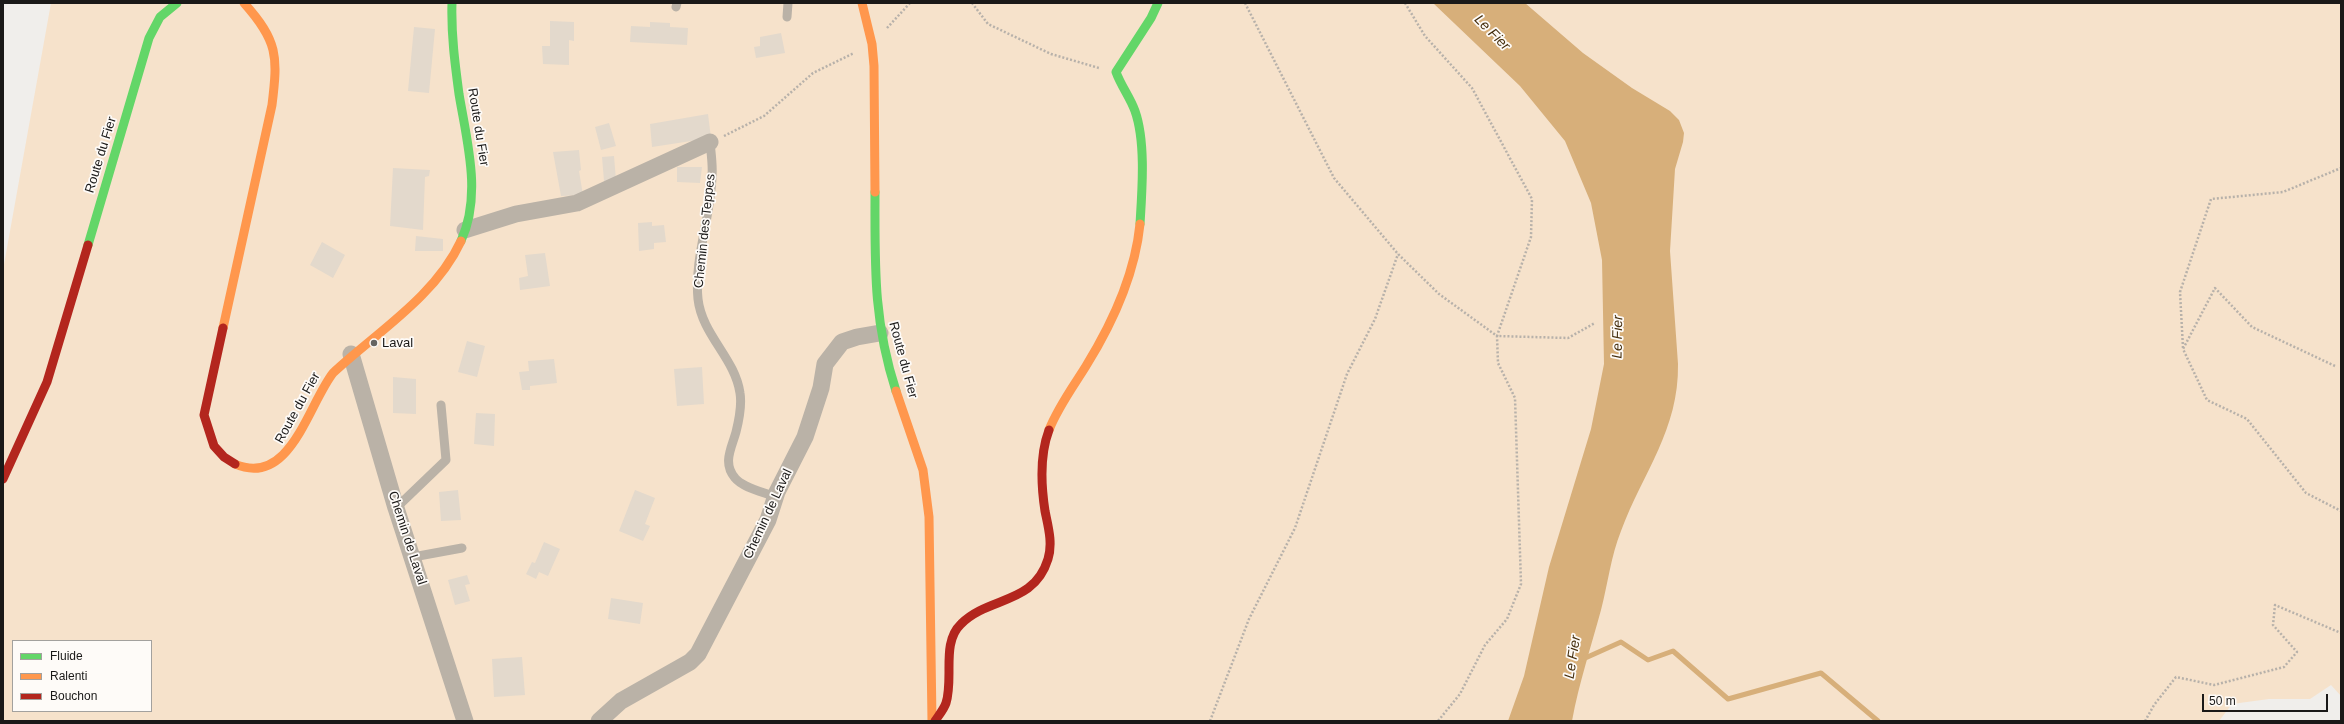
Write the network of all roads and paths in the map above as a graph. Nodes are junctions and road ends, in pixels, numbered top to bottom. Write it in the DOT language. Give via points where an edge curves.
graph roads {
  1 [pos="177,3"];
  2 [pos="244,3"];
  3 [pos="452,3"];
  4 [pos="788,3"];
  5 [pos="862,3"];
  6 [pos="910,3"];
  7 [pos="972,3"];
  8 [pos="1158,3"];
  9 [pos="1245,3"];
  10 [pos="1405,3"];
  11 [pos="787,17"];
  12 [pos="872,44"];
  13 [pos="1116,72"];
  14 [pos="710,142"];
  15 [pos="2341,168"];
  16 [pos="465,230"];
  17 [pos="1398,254"];
  18 [pos="1595,323"];
  19 [pos="880,333"];
  20 [pos="1497,336"];
  21 [pos="2184,349"];
  22 [pos="352,354"];
  23 [pos="2335,366"];
  24 [pos="441,405"];
  25 [pos="3,479"];
  26 [pos="776,497"];
  27 [pos="396,508"];
  28 [pos="2341,511"];
  29 [pos="462,548"];
  30 [pos="413,557"];
  31 [pos="2341,633"];
  32 [pos="465,721"];
  33 [pos="599,721"];
  34 [pos="932,721"];
  35 [pos="935,721"];
  36 [pos="1210,721"];
  37 [pos="1438,721"];
  38 [pos="2145,721"];
  1 -- 25 [label="main road, Route du Fier" via="160,18 149,38 47,382"];
  2 -- 22 [label="main road, Route du Fier" via="268,30 273,44 276,69 272,105 204,416 207,435 215,449 230,462 247,469 261,469 276,463 288,454 299,437 326,381"];
  3 -- 16 [label="main road, Route du Fier" via="458,84 472,178 471,205"];
  4 -- 11 [label="lane"];
  5 -- 12 [label="main road, Route du Fier"];
  6 -- 12 [label="path"];
  7 -- 13 [label="path" via="988,24 995,28 1051,54"];
  8 -- 13 [label="main road"];
  9 -- 17 [label="path" via="1334,178"];
  10 -- 20 [label="path" via="1425,36 1472,88 1532,199 1531,237"];
  12 -- 14 [label="path" via="813,73 764,116"];
  12 -- 19 [label="main road, Route du Fier" via="875,290"];
  13 -- 35 [label="main road" via="1129,94 1137,118 1141,158 1141,215 1137,245 1128,274 1099,342 1046,439 1044,502 1051,536 1047,564 1036,583 1024,594 967,618 959,625 953,638 946,702"];
  14 -- 16 [label="street" via="577,203 516,214"];
  14 -- 26 [label="lane, Chemin des Teppes" via="712,176 699,267 698,300 706,326 730,366 740,392 737,426 728,454 730,469 735,478 744,484"];
  15 -- 21 [label="path" via="2283,192 2211,199 2180,292"];
  16 -- 22 [label="main road, Route du Fier" via="459,248 430,286"];
  17 -- 20 [label="path" via="1439,294"];
  17 -- 36 [label="path" via="1375,319 1347,374 1294,528 1249,619"];
  18 -- 20 [label="path" via="1568,338"];
  19 -- 26 [label="street, Chemin de Laval" via="842,342 825,364 821,388 805,437"];
  19 -- 34 [label="main road, Route du Fier" via="887,363 923,470 928,509"];
  20 -- 37 [label="path" via="1498,363 1515,398 1521,584 1507,619 1485,645 1460,694"];
  21 -- 23 [label="path" via="2215,288 2252,327"];
  21 -- 28 [label="path" via="2207,400 2247,419 2306,493"];
  22 -- 27 [label="street, Chemin de Laval"];
  24 -- 27 [label="lane" via="446,460"];
  26 -- 33 [label="street, Chemin de Laval" via="768,520 698,654 690,662 621,701"];
  27 -- 30 [label="street, Chemin de Laval"];
  29 -- 30 [label="lane"];
  30 -- 32 [label="street, Chemin de Laval"];
  31 -- 38 [label="path" via="2275,605 2273,625 2297,652 2284,667 2214,685 2176,677"];
}
